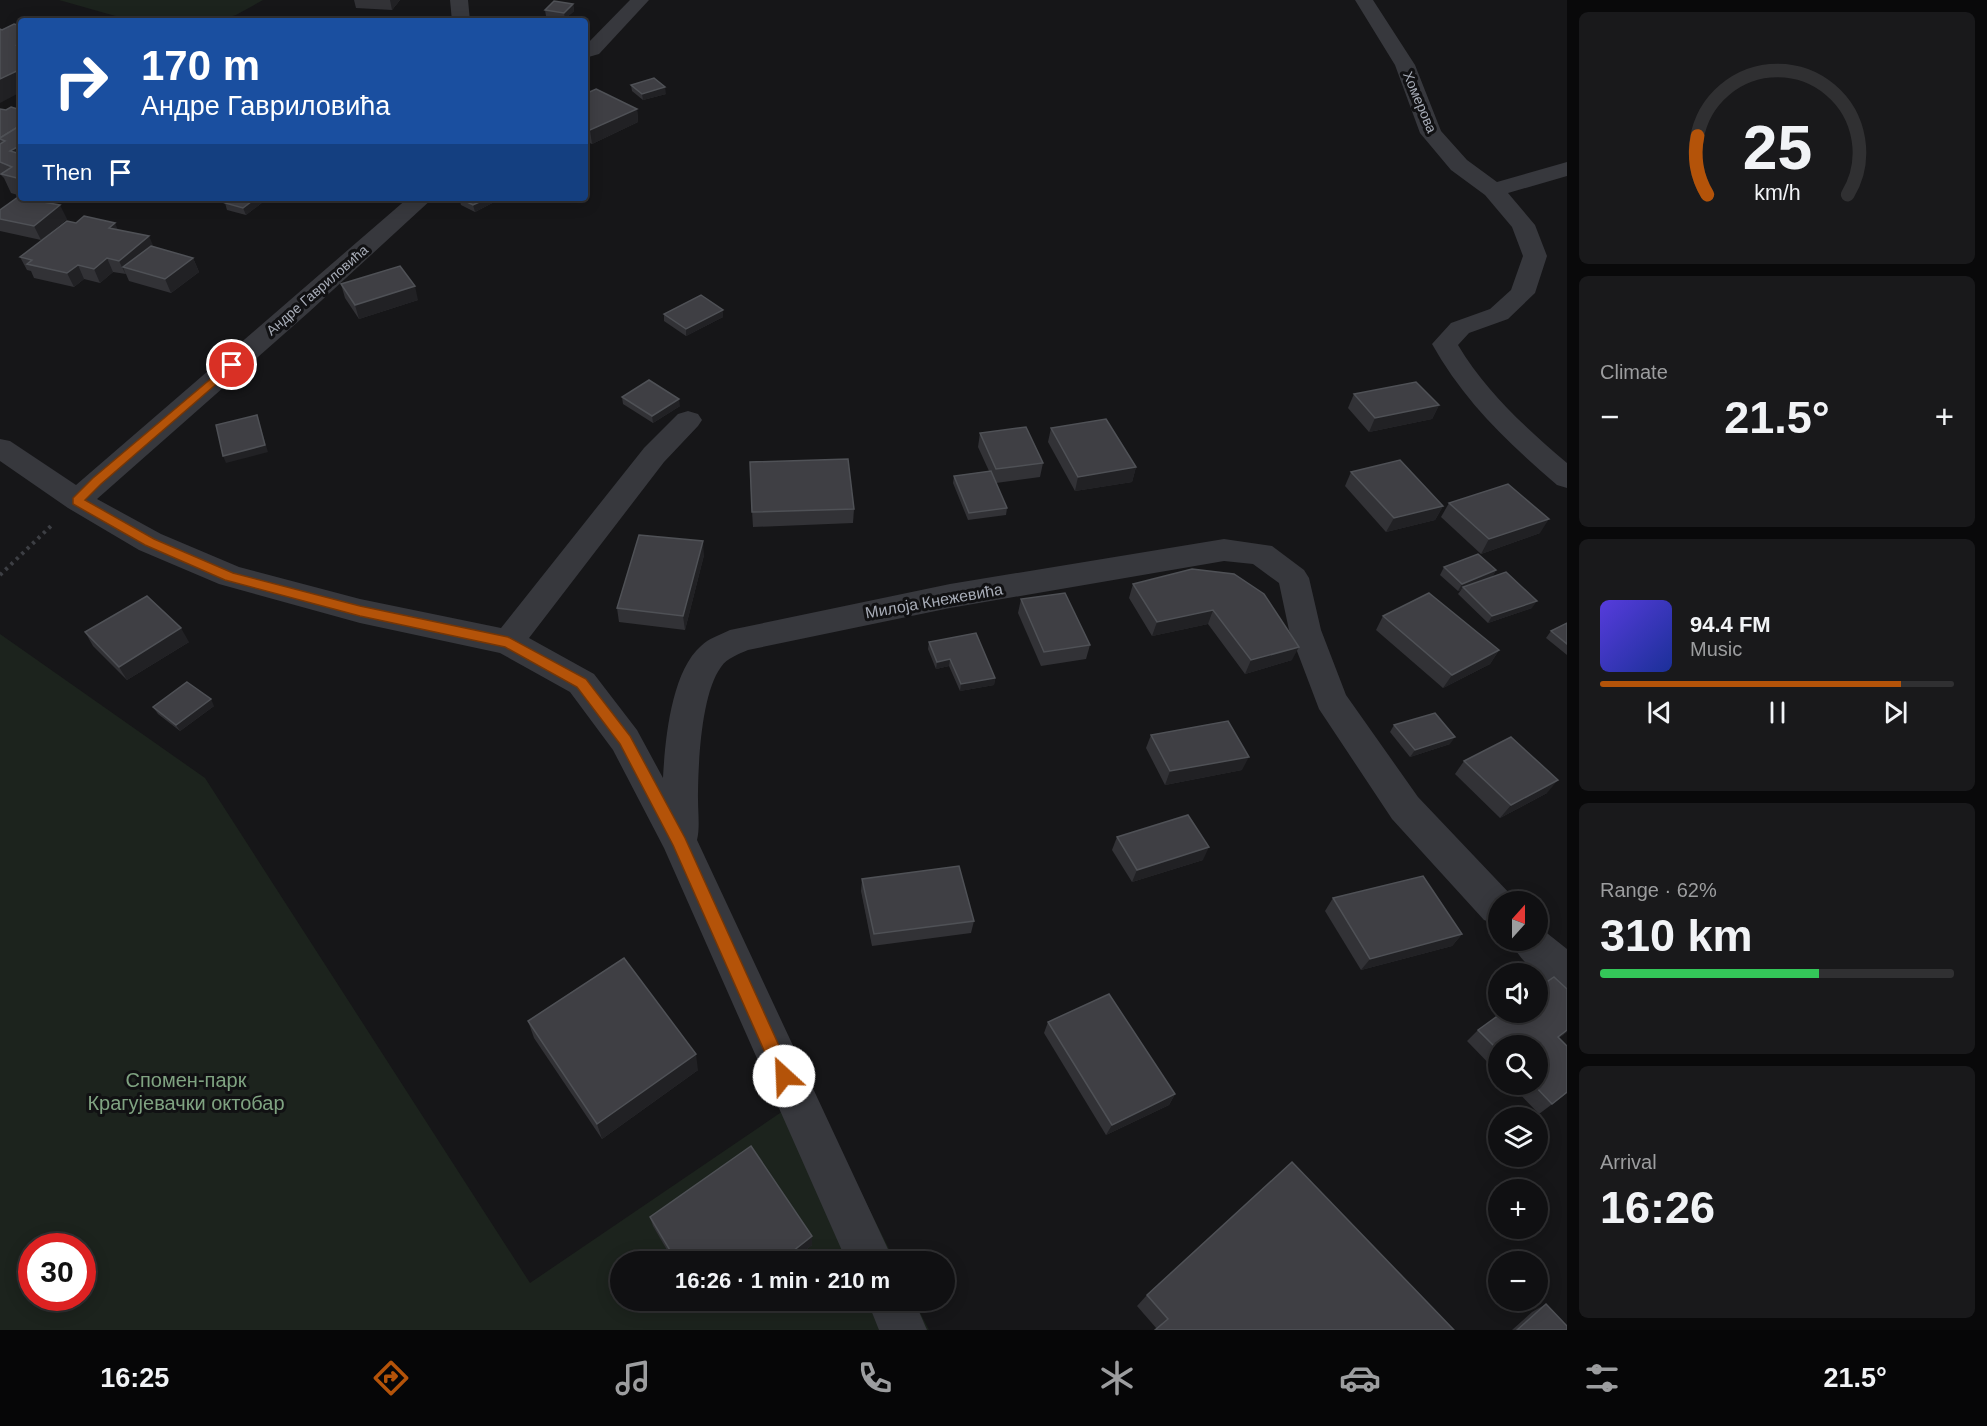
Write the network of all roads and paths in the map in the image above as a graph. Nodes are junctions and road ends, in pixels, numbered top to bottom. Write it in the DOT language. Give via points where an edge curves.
graph roads {
  1 [pos="459,0"];
  2 [pos="640,0"];
  3 [pos="1364,0"];
  4 [pos="461,18"];
  5 [pos="588,51"];
  6 [pos="1567,169"];
  7 [pos="1493,190"];
  8 [pos="419,201"];
  9 [pos="688,420"];
  10 [pos="0,448"];
  11 [pos="1567,478"];
  12 [pos="78,501"];
  13 [pos="0,575"];
  14 [pos="508,642"];
  15 [pos="680,843"];
  16 [pos="1488,897"];
  17 [pos="1541,951"];
  18 [pos="1567,974"];
  19 [pos="866,1251"];
  20 [pos="895,1311"];
  21 [pos="903,1330"];
  1 -- 4 [label="street"];
  2 -- 5 [label="street"];
  3 -- 7 [label="street, Хомерова" via="1405,65 1431,133 1459,165"];
  6 -- 7 [label="street"];
  7 -- 11 [label="street, Хомерова" via="1523,225 1535,255 1523,293 1499,314 1460,327 1445,344 1457,368 1523,441"];
  8 -- 12 [label="street, Андре Гавриловића"];
  9 -- 14 [label="street" via="654,455"];
  10 -- 12 [label="street"];
  12 -- 13 [label="path"];
  12 -- 14 [label="street" via="150,542 230,576 360,611"];
  14 -- 15 [label="street" via="582,683 625,740"];
  15 -- 16 [label="street, Милоја Кнежевића" via="679,781 695,680 710,656 741,639 950,596 1224,550 1261,554 1293,578 1305,630 1331,700 1405,808"];
  15 -- 19 [label="street"];
  17 -- 18 [label="street"];
  20 -- 21 [label="street"];
}
